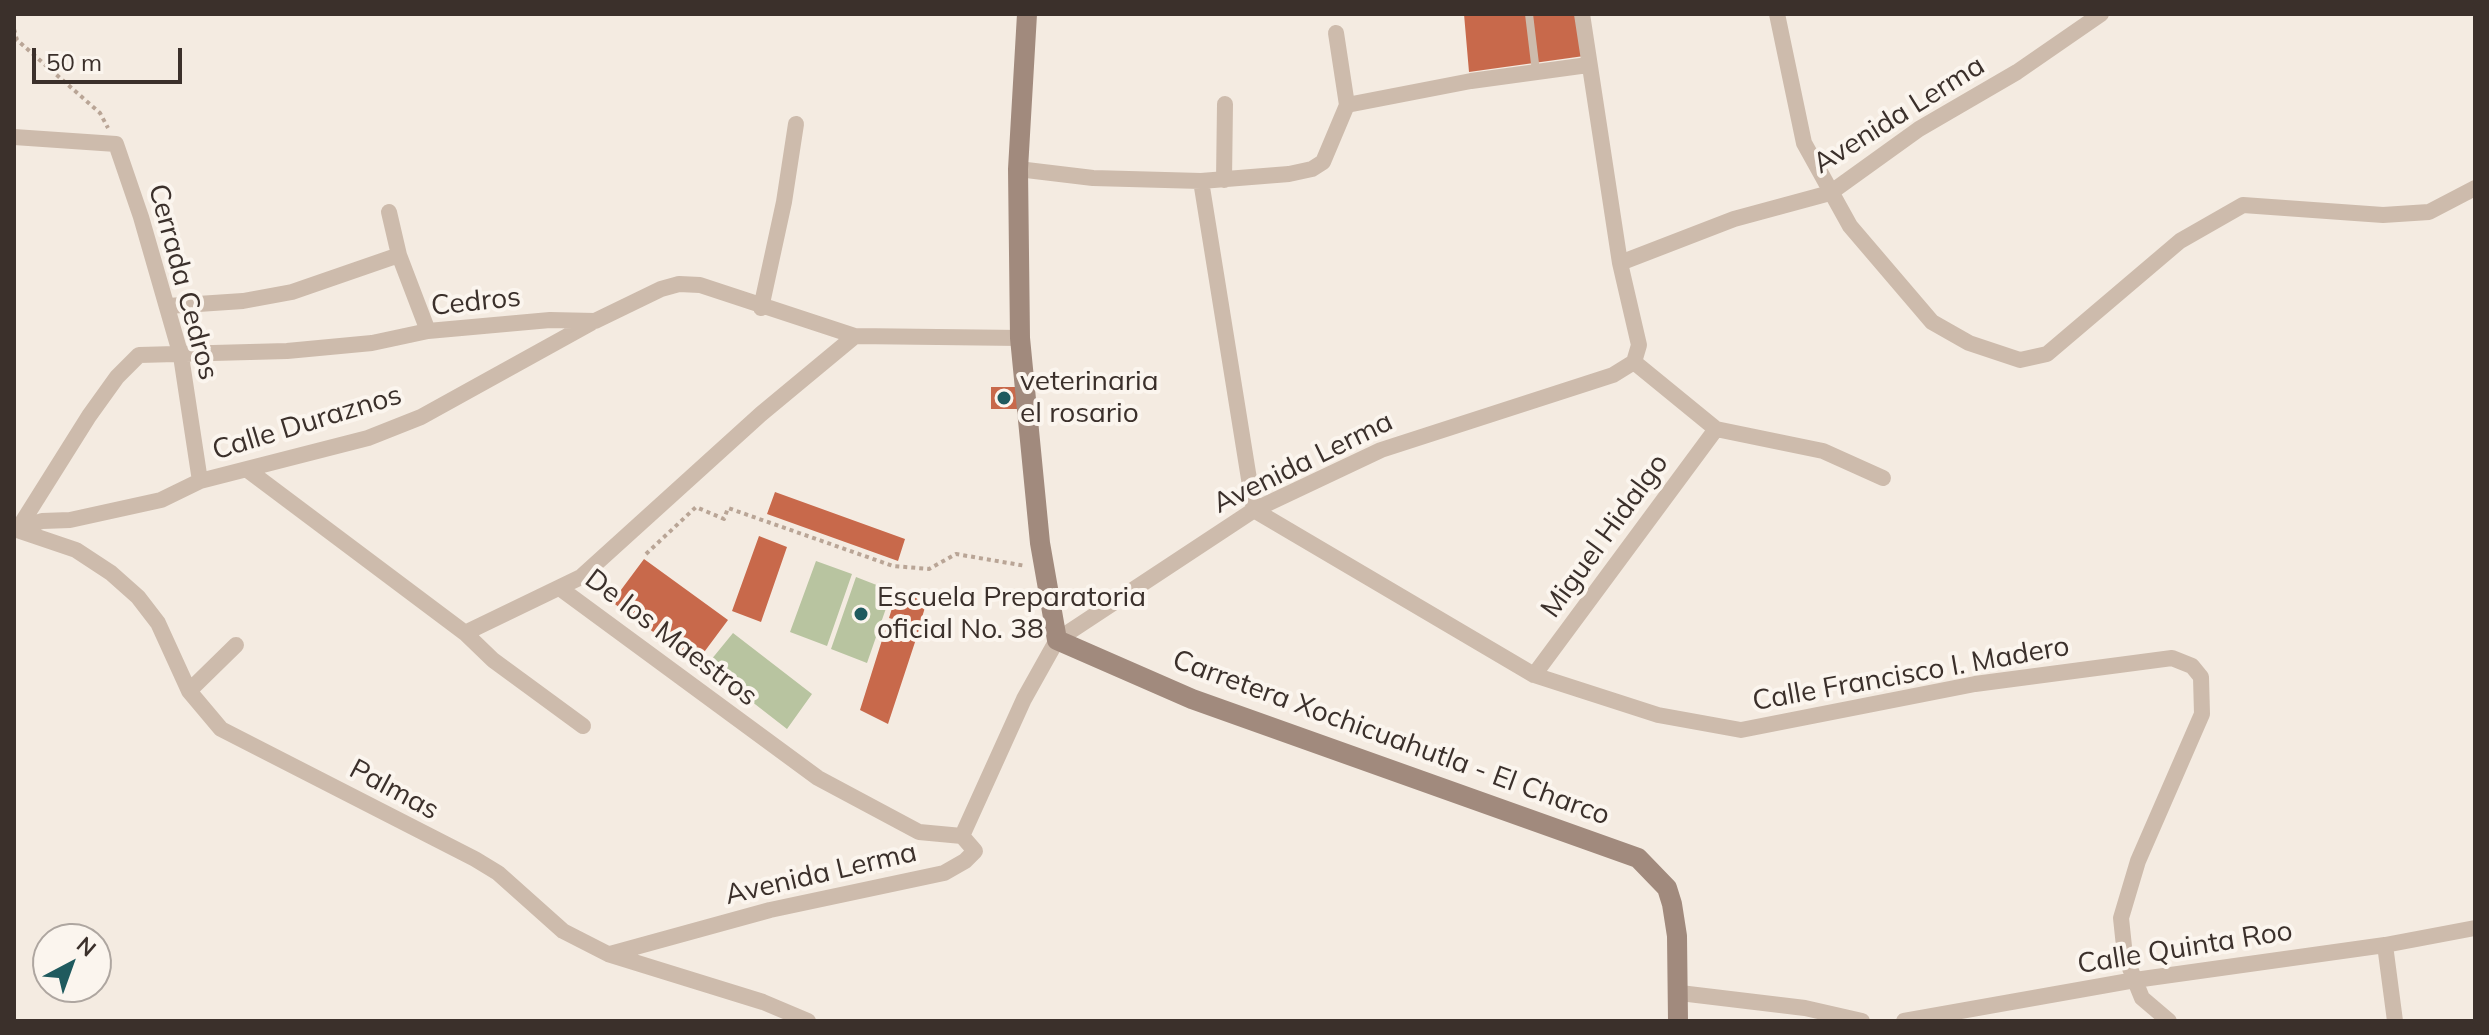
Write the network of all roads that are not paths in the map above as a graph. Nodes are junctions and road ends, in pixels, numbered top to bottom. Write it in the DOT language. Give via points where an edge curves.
graph roads {
  1 [pos="1027,14"];
  2 [pos="1529,14"];
  3 [pos="1582,14"];
  4 [pos="1777,14"];
  5 [pos="2101,14"];
  6 [pos="1336,33"];
  7 [pos="1588,65"];
  8 [pos="1536,72"];
  9 [pos="1225,104"];
  10 [pos="1347,105"];
  11 [pos="796,124"];
  12 [pos="14,137"];
  13 [pos="1018,169"];
  14 [pos="1224,180"];
  15 [pos="1201,181"];
  16 [pos="2475,188"];
  17 [pos="1830,193"];
  18 [pos="389,212"];
  19 [pos="399,255"];
  20 [pos="1620,263"];
  21 [pos="168,306"];
  22 [pos="761,308"];
  23 [pos="595,321"];
  24 [pos="428,331"];
  25 [pos="855,336"];
  26 [pos="1020,338"];
  27 [pos="181,356"];
  28 [pos="1634,362"];
  29 [pos="1716,429"];
  30 [pos="249,471"];
  31 [pos="1883,478"];
  32 [pos="200,481"];
  33 [pos="1254,510"];
  34 [pos="16,529"];
  35 [pos="561,589"];
  36 [pos="465,633"];
  37 [pos="1057,640"];
  38 [pos="236,645"];
  39 [pos="1534,675"];
  40 [pos="189,691"];
  41 [pos="583,726"];
  42 [pos="962,836"];
  43 [pos="2475,928"];
  44 [pos="2385,945"];
  45 [pos="608,954"];
  46 [pos="2135,980"];
  47 [pos="1680,993"];
  48 [pos="808,1021"];
  49 [pos="1678,1021"];
  50 [pos="1862,1021"];
  51 [pos="1904,1021"];
  52 [pos="2169,1021"];
  53 [pos="2395,1021"];
  1 -- 13 [label="main road"];
  2 -- 8 [label="lane"];
  3 -- 7 [label="street"];
  4 -- 17 [label="street" via="1804,143"];
  5 -- 17 [label="street, Avenida Lerma" via="1919,129"];
  6 -- 10 [label="street"];
  7 -- 8 [label="street"];
  7 -- 20 [label="street"];
  8 -- 10 [label="street"];
  9 -- 14 [label="street"];
  10 -- 14 [label="street" via="1331,148 1312,169"];
  11 -- 22 [label="street"];
  12 -- 21 [label="street, Cerrada Cedros" via="116,144"];
  13 -- 15 [label="street" via="1093,178"];
  13 -- 26 [label="main road"];
  14 -- 15 [label="street"];
  15 -- 33 [label="street"];
  16 -- 17 [label="street" via="2429,212 2383,215 2243,205 2180,241 2047,354 2020,360 1969,343 1932,322 1850,226"];
  17 -- 20 [label="street, Avenida Lerma" via="1734,219"];
  18 -- 19 [label="street"];
  19 -- 21 [label="street" via="292,292"];
  19 -- 24 [label="street"];
  20 -- 28 [label="street" via="1639,345"];
  21 -- 27 [label="street, Cerrada Cedros"];
  22 -- 23 [label="street, Cedros" via="700,285 679,284"];
  22 -- 25 [label="street, Cedros"];
  23 -- 24 [label="street, Cedros"];
  23 -- 30 [label="street, Calle Duraznos" via="421,417 368,438"];
  24 -- 27 [label="street, Cedros" via="372,343"];
  25 -- 26 [label="street, Cedros"];
  25 -- 35 [label="street, De los Maestros"];
  26 -- 37 [label="main road" via="1044,568"];
  27 -- 32 [label="street, Cerrada Cedros"];
  27 -- 34 [label="street, Cedros" via="139,355 126,367"];
  28 -- 29 [label="street"];
  28 -- 33 [label="street, Avenida Lerma" via="1613,375 1395,445"];
  29 -- 31 [label="street" via="1823,451"];
  29 -- 39 [label="street, Miguel Hidalgo"];
  30 -- 32 [label="street, Calle Duraznos"];
  30 -- 36 [label="street"];
  32 -- 34 [label="street, Calle Duraznos" via="161,500"];
  33 -- 37 [label="street, Avenida Lerma"];
  33 -- 39 [label="street, Calle Francisco I. Madero"];
  34 -- 40 [label="street, Palmas" via="76,550 138,597 158,623"];
  35 -- 36 [label="street"];
  35 -- 42 [label="street, De los Maestros" via="818,778 919,832"];
  36 -- 41 [label="street"];
  37 -- 42 [label="street, Avenida Lerma"];
  37 -- 47 [label="main road, Carretera Xochicuahutla - El Charco" via="1192,699 1638,858 1661,881 1672,904"];
  38 -- 40 [label="street"];
  39 -- 46 [label="street, Calle Francisco I. Madero" via="1658,715 1759,730 1975,684 2172,658 2192,666 2201,677 2202,714 2138,861 2121,918 2125,956"];
  40 -- 45 [label="street, Palmas" via="221,729 475,859 563,931"];
  42 -- 45 [label="street, Avenida Lerma" via="975,851 944,873 770,910"];
  43 -- 44 [label="street, Calle Quinta Roo"];
  44 -- 46 [label="street, Calle Quinta Roo"];
  44 -- 53 [label="street"];
  45 -- 48 [label="street, Palmas"];
  46 -- 51 [label="street, Calle Quinta Roo"];
  46 -- 52 [label="street, Calle Francisco I. Madero" via="2142,998"];
  47 -- 49 [label="main road, Carretera Xochicuahutla - El Charco"];
  47 -- 50 [label="street" via="1805,1008"];
}
